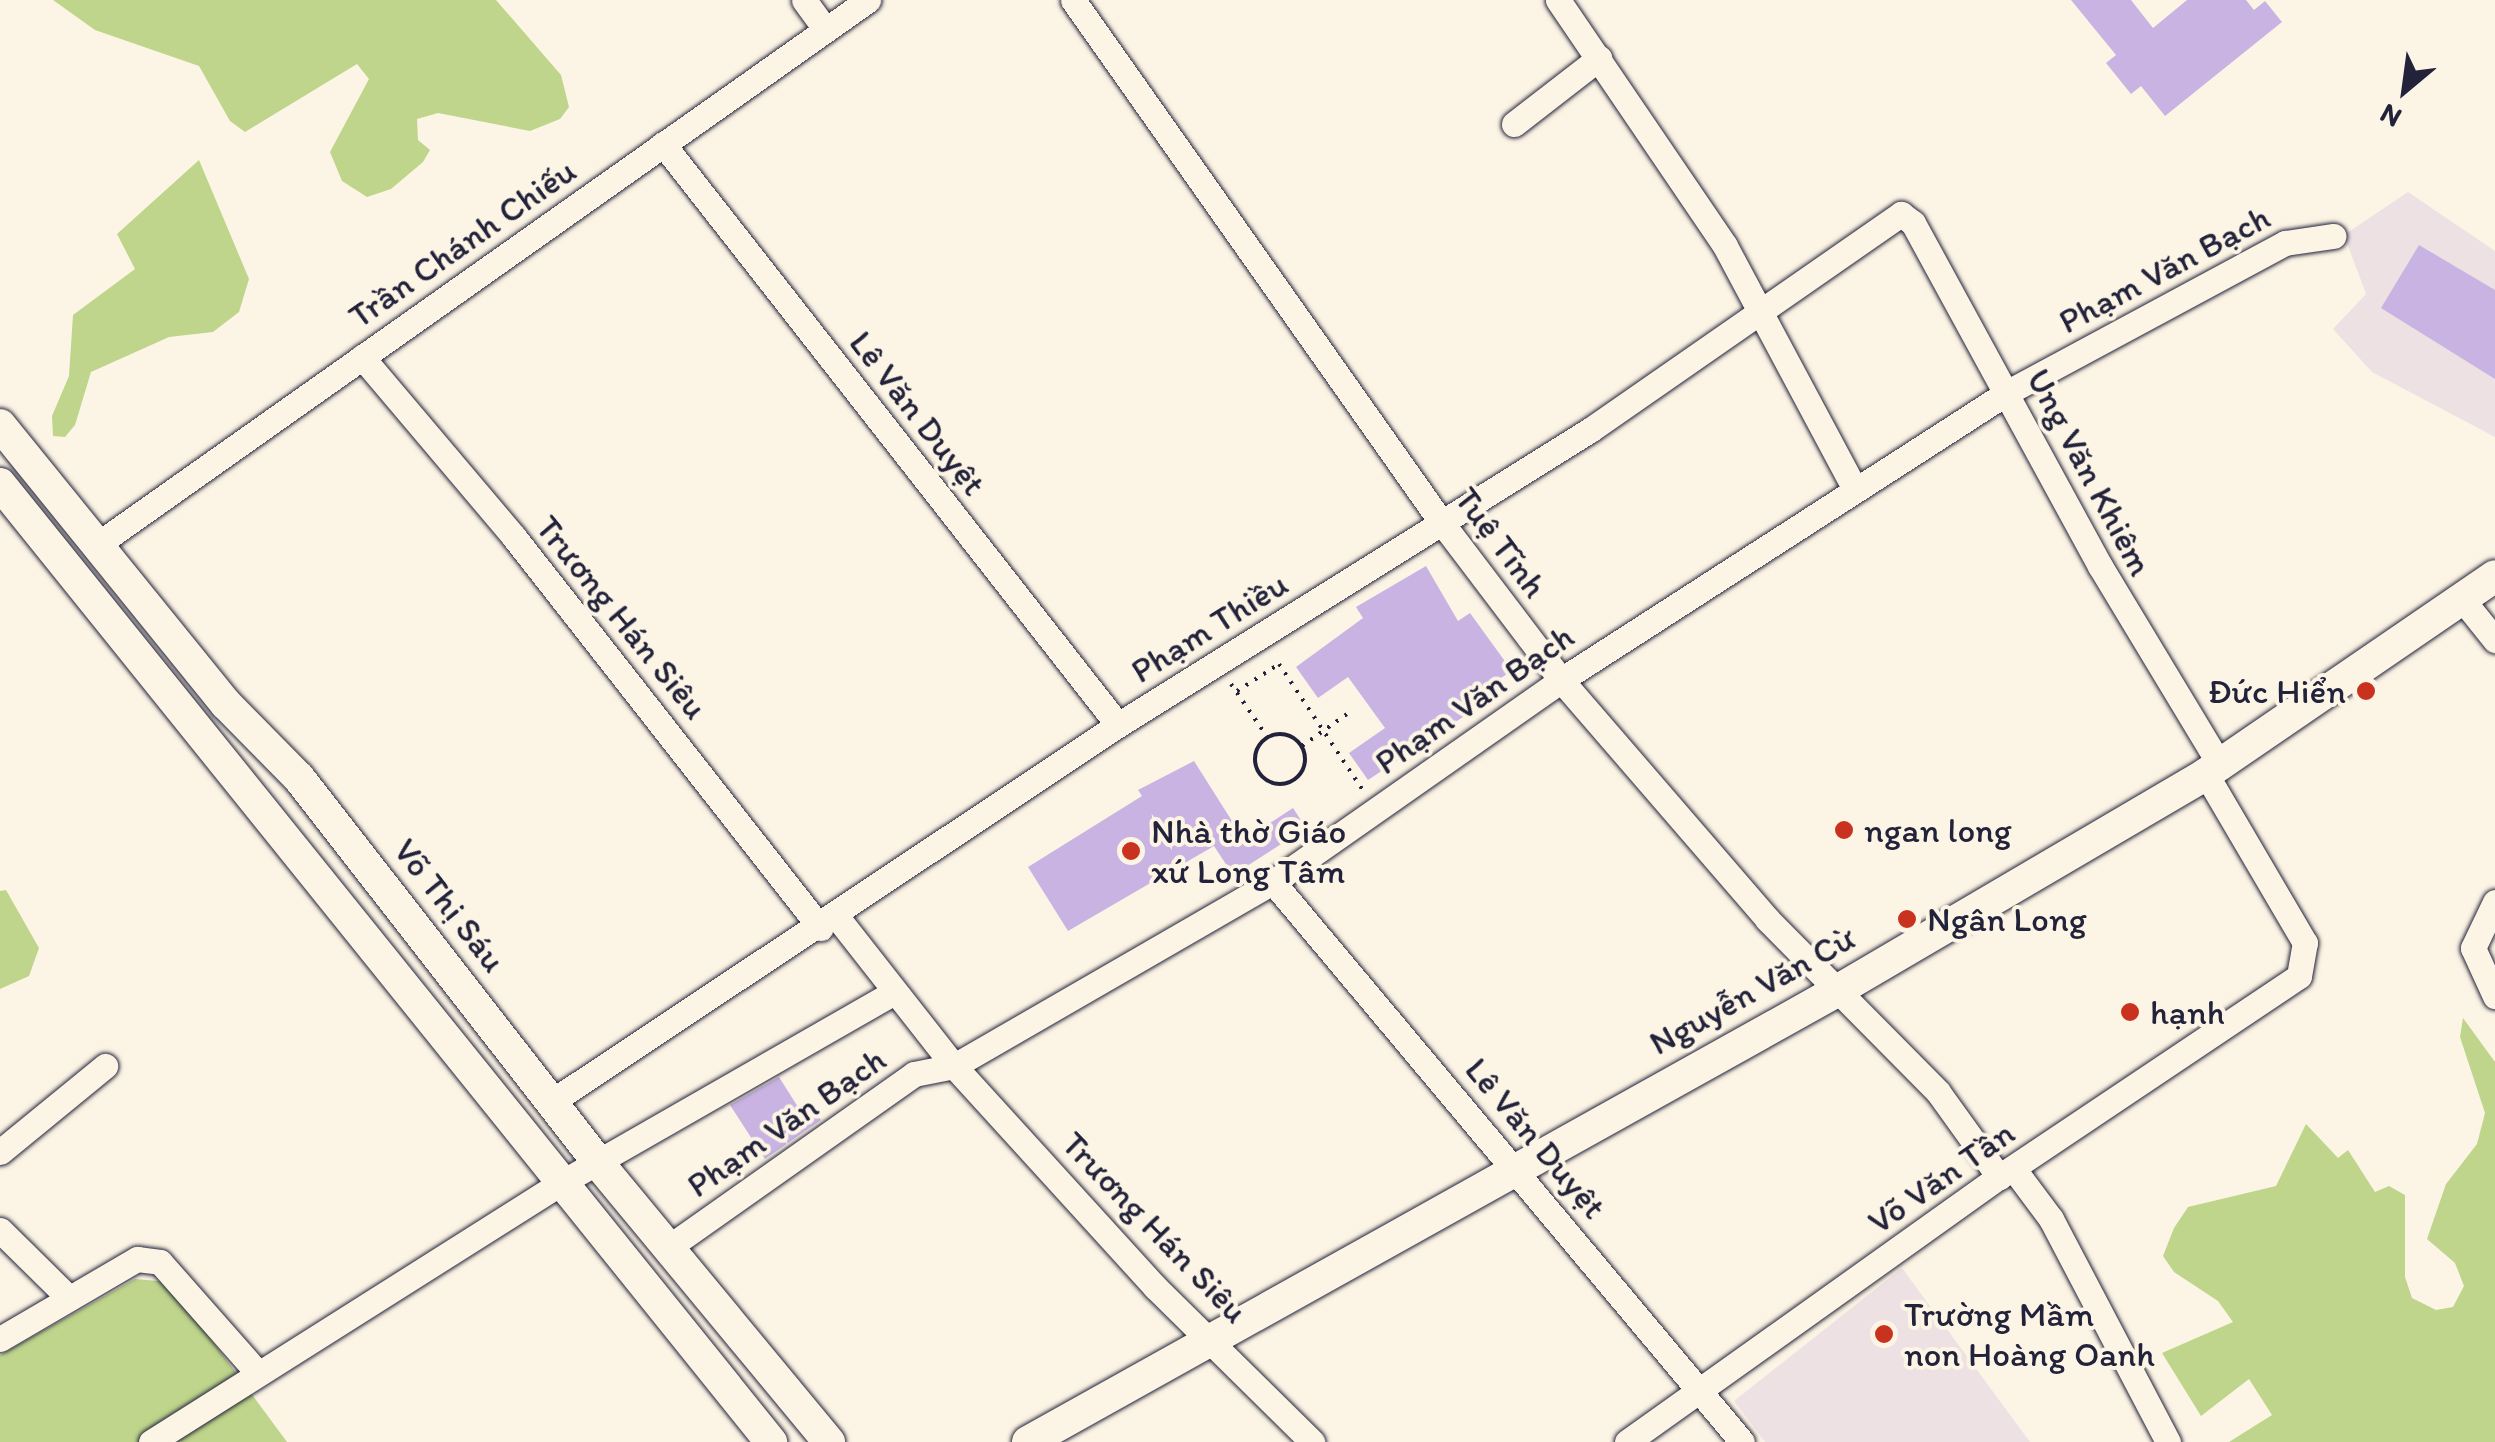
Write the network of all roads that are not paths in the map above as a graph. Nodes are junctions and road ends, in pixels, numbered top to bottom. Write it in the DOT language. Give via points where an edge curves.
graph roads {
  1 [pos="804,0"];
  2 [pos="868,0"];
  3 [pos="1073,0"];
  4 [pos="1558,0"];
  5 [pos="824,29"];
  6 [pos="1600,58"];
  7 [pos="1514,124"];
  8 [pos="662,144"];
  9 [pos="1901,214"];
  10 [pos="2333,236"];
  11 [pos="1762,309"];
  12 [pos="362,357"];
  13 [pos="2008,392"];
  14 [pos="1,429"];
  15 [pos="0,484"];
  16 [pos="1853,486"];
  17 [pos="1442,524"];
  18 [pos="98,544"];
  19 [pos="2495,576"];
  20 [pos="2462,599"];
  21 [pos="2495,640"];
  22 [pos="1561,680"];
  23 [pos="1118,725"];
  24 [pos="2213,769"];
  25 [pos="1273,882"];
  26 [pos="2495,902"];
  27 [pos="829,922"];
  28 [pos="2299,976"];
  29 [pos="894,992"];
  30 [pos="1835,992"];
  31 [pos="2495,996"];
  32 [pos="105,1066"];
  33 [pos="954,1066"];
  34 [pos="554,1100"];
  35 [pos="0,1152"];
  36 [pos="598,1164"];
  37 [pos="1517,1169"];
  38 [pos="2006,1173"];
  39 [pos="561,1183"];
  40 [pos="0,1230"];
  41 [pos="669,1247"];
  42 [pos="69,1298"];
  43 [pos="1214,1338"];
  44 [pos="0,1339"];
  45 [pos="256,1372"];
  46 [pos="1700,1391"];
  47 [pos="151,1442"];
  48 [pos="772,1442"];
  49 [pos="828,1442"];
  50 [pos="1028,1442"];
  51 [pos="1312,1442"];
  52 [pos="1627,1442"];
  53 [pos="1742,1442"];
  54 [pos="2168,1442"];
  1 -- 5 [label="street"];
  2 -- 5 [label="street, Trần Chánh Chiếu"];
  3 -- 17 [label="street, Tuệ Tĩnh"];
  4 -- 6 [label="street"];
  5 -- 8 [label="street, Trần Chánh Chiếu"];
  6 -- 7 [label="street"];
  6 -- 11 [label="street"];
  8 -- 12 [label="street, Trần Chánh Chiếu"];
  8 -- 23 [label="street, Lê Văn Duyệt"];
  9 -- 11 [label="street, Phạm Thiều"];
  9 -- 13 [label="street, Ung Văn Khiêm" via="1913,222"];
  10 -- 13 [label="street, Phạm Văn Bạch" via="2300,237"];
  11 -- 16 [label="street"];
  11 -- 17 [label="street, Phạm Thiều"];
  12 -- 18 [label="street, Trần Chánh Chiếu"];
  12 -- 27 [label="street, Trương Hán Siêu"];
  13 -- 16 [label="street, Phạm Văn Bạch"];
  13 -- 24 [label="street, Ung Văn Khiêm"];
  14 -- 18 [label="main road, Võ Thị Sáu"];
  15 -- 39 [label="main road"];
  16 -- 22 [label="street, Phạm Văn Bạch"];
  17 -- 22 [label="street, Tuệ Tĩnh"];
  17 -- 23 [label="street, Phạm Thiều"];
  18 -- 34 [label="main road, Võ Thị Sáu" via="226,704 300,778"];
  19 -- 20 [label="main road, Nguyễn Văn Cừ"];
  20 -- 21 [label="street"];
  20 -- 24 [label="main road, Nguyễn Văn Cừ"];
  22 -- 25 [label="street, Phạm Văn Bạch"];
  22 -- 30 [label="street, Tuệ Tĩnh"];
  23 -- 27 [label="street, Phạm Thiều"];
  24 -- 28 [label="street, Ung Văn Khiêm" via="2306,943"];
  24 -- 30 [label="main road, Nguyễn Văn Cừ"];
  25 -- 33 [label="street, Phạm Văn Bạch"];
  25 -- 37 [label="street, Lê Văn Duyệt"];
  26 -- 31 [label="street" via="2473,948"];
  27 -- 29 [label="street, Trương Hán Siêu"];
  27 -- 34 [label="street, Phạm Thiều"];
  28 -- 38 [label="street, Võ Văn Tần"];
  29 -- 33 [label="street, Trương Hán Siêu"];
  29 -- 36 [label="street"];
  30 -- 37 [label="main road, Nguyễn Văn Cừ"];
  30 -- 38 [label="street, Tuệ Tĩnh" via="1938,1092"];
  32 -- 35 [label="street"];
  33 -- 41 [label="street, Phạm Văn Bạch" via="914,1074"];
  33 -- 43 [label="street, Trương Hán Siêu" via="1164,1296"];
  34 -- 36 [label="main road, Võ Thị Sáu"];
  36 -- 39 [label="street"];
  36 -- 41 [label="main road, Võ Thị Sáu"];
  37 -- 43 [label="main road, Nguyễn Văn Cừ"];
  37 -- 46 [label="street, Lê Văn Duyệt"];
  38 -- 46 [label="street, Võ Văn Tần"];
  38 -- 54 [label="street, Tuệ Tĩnh" via="2051,1220"];
  39 -- 45 [label="street" via="494,1231"];
  39 -- 48 [label="main road"];
  40 -- 42 [label="street"];
  41 -- 49 [label="main road, Võ Thị Sáu"];
  42 -- 44 [label="street"];
  42 -- 45 [label="street" via="125,1261 160,1262"];
  43 -- 50 [label="main road, Nguyễn Văn Cừ"];
  43 -- 51 [label="street, Trương Hán Siêu"];
  45 -- 47 [label="street"];
  46 -- 52 [label="street, Võ Văn Tần"];
  46 -- 53 [label="street, Lê Văn Duyệt"];
}
